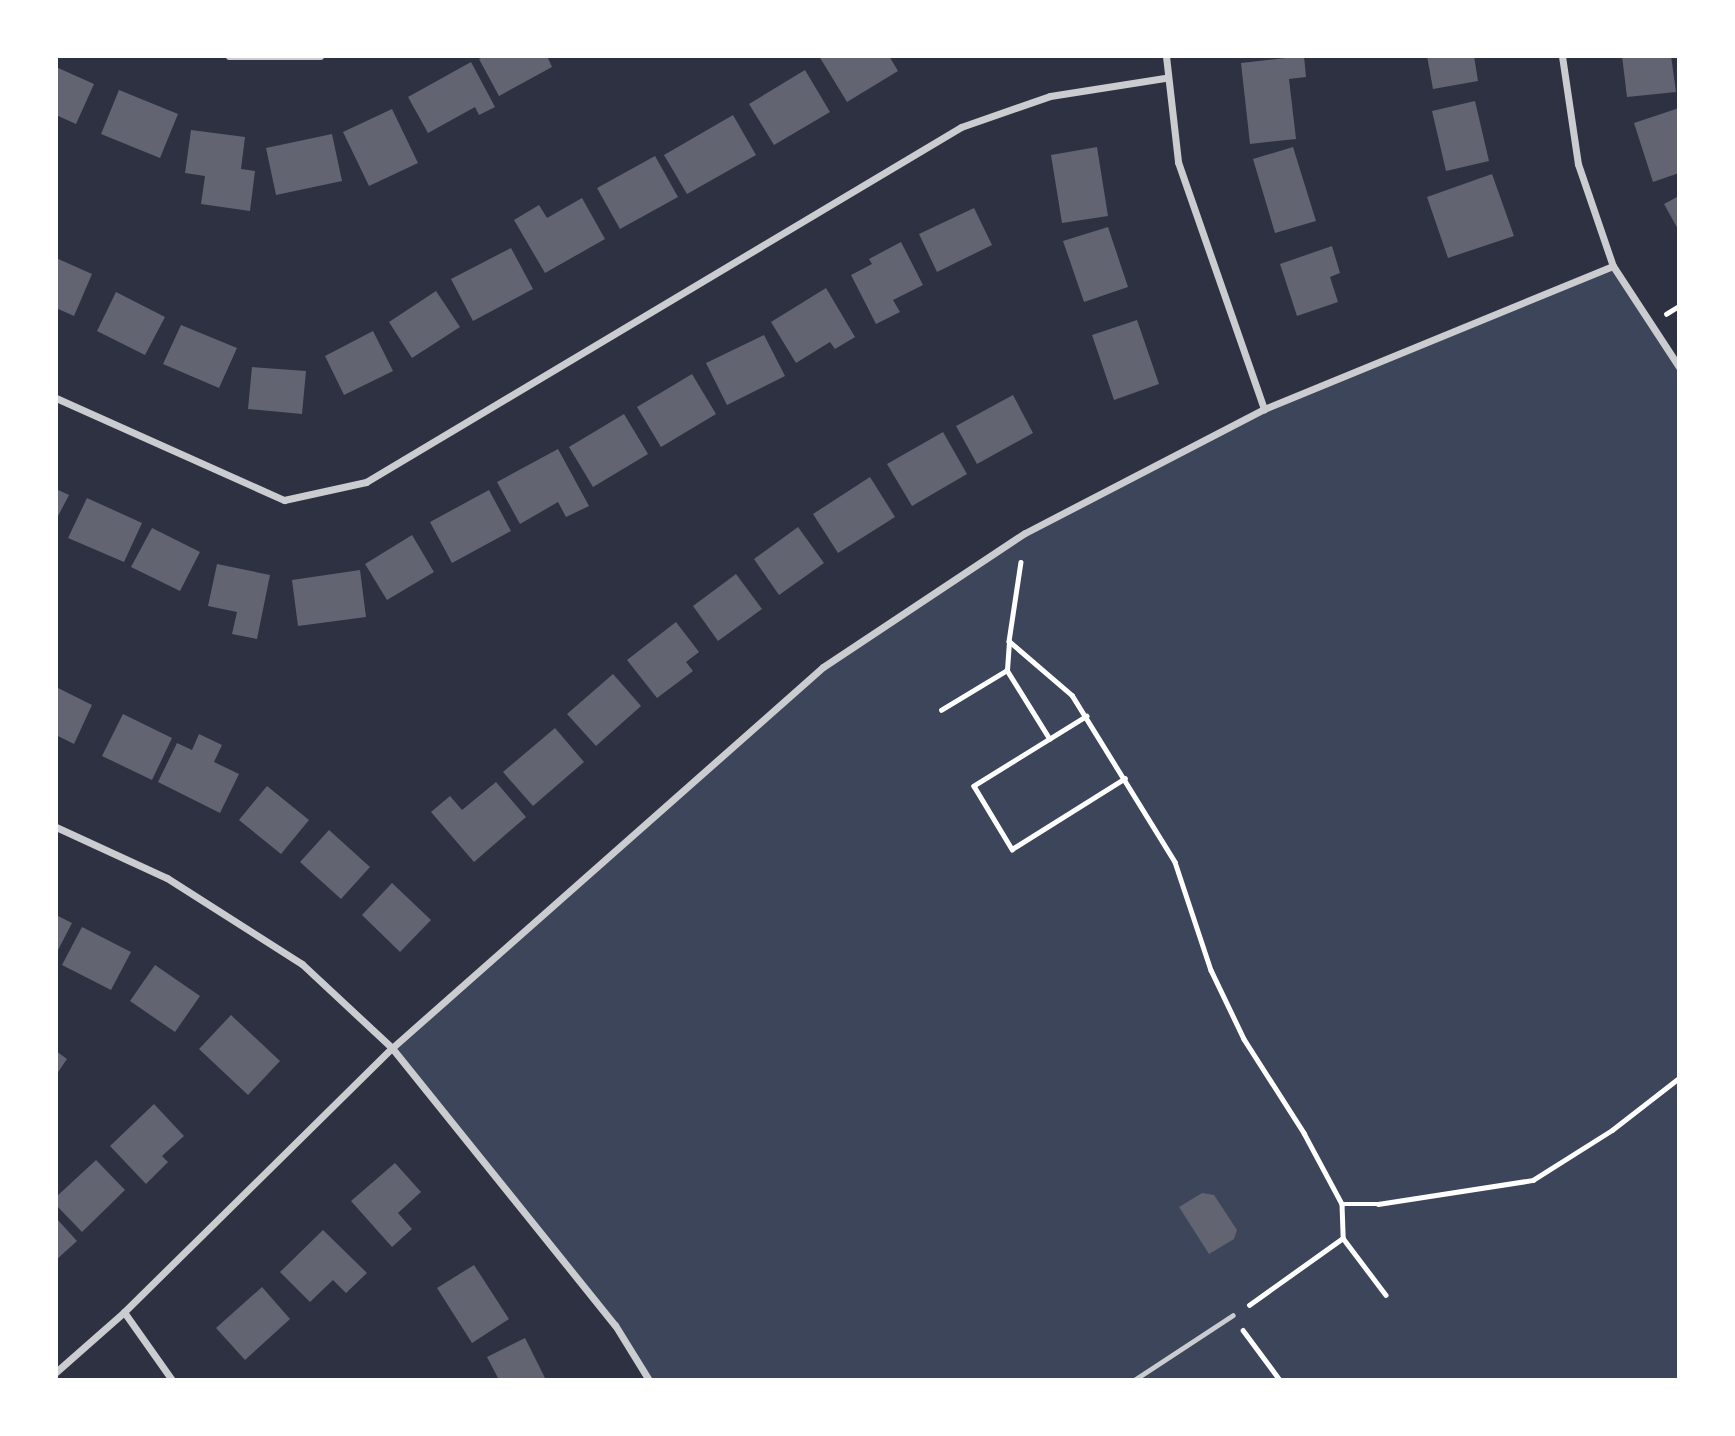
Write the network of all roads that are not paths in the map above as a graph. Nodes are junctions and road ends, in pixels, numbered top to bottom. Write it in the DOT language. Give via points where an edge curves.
graph roads {
  1 [pos="229,56"];
  2 [pos="320,56"];
  3 [pos="1166,56"];
  4 [pos="1562,56"];
  5 [pos="1165,78"];
  6 [pos="1613,266"];
  7 [pos="1679,367"];
  8 [pos="56,398"];
  9 [pos="1264,409"];
  10 [pos="56,827"];
  11 [pos="392,1048"];
  12 [pos="124,1312"];
  13 [pos="1233,1315"];
  14 [pos="56,1372"];
  15 [pos="172,1380"];
  16 [pos="649,1380"];
  17 [pos="1134,1380"];
  1 -- 2 [label="street"];
  3 -- 5 [label="street"];
  4 -- 6 [label="street" via="1578,164"];
  5 -- 8 [label="street" via="1050,96 961,127 366,482 284,500"];
  5 -- 9 [label="street" via="1178,162"];
  6 -- 7 [label="street"];
  6 -- 9 [label="street"];
  9 -- 11 [label="street" via="1026,533 823,667"];
  10 -- 11 [label="street" via="167,878 302,964"];
  11 -- 12 [label="street"];
  11 -- 16 [label="street" via="614,1325"];
  12 -- 14 [label="street"];
  12 -- 15 [label="street"];
  13 -- 17 [label="lane"];
}
